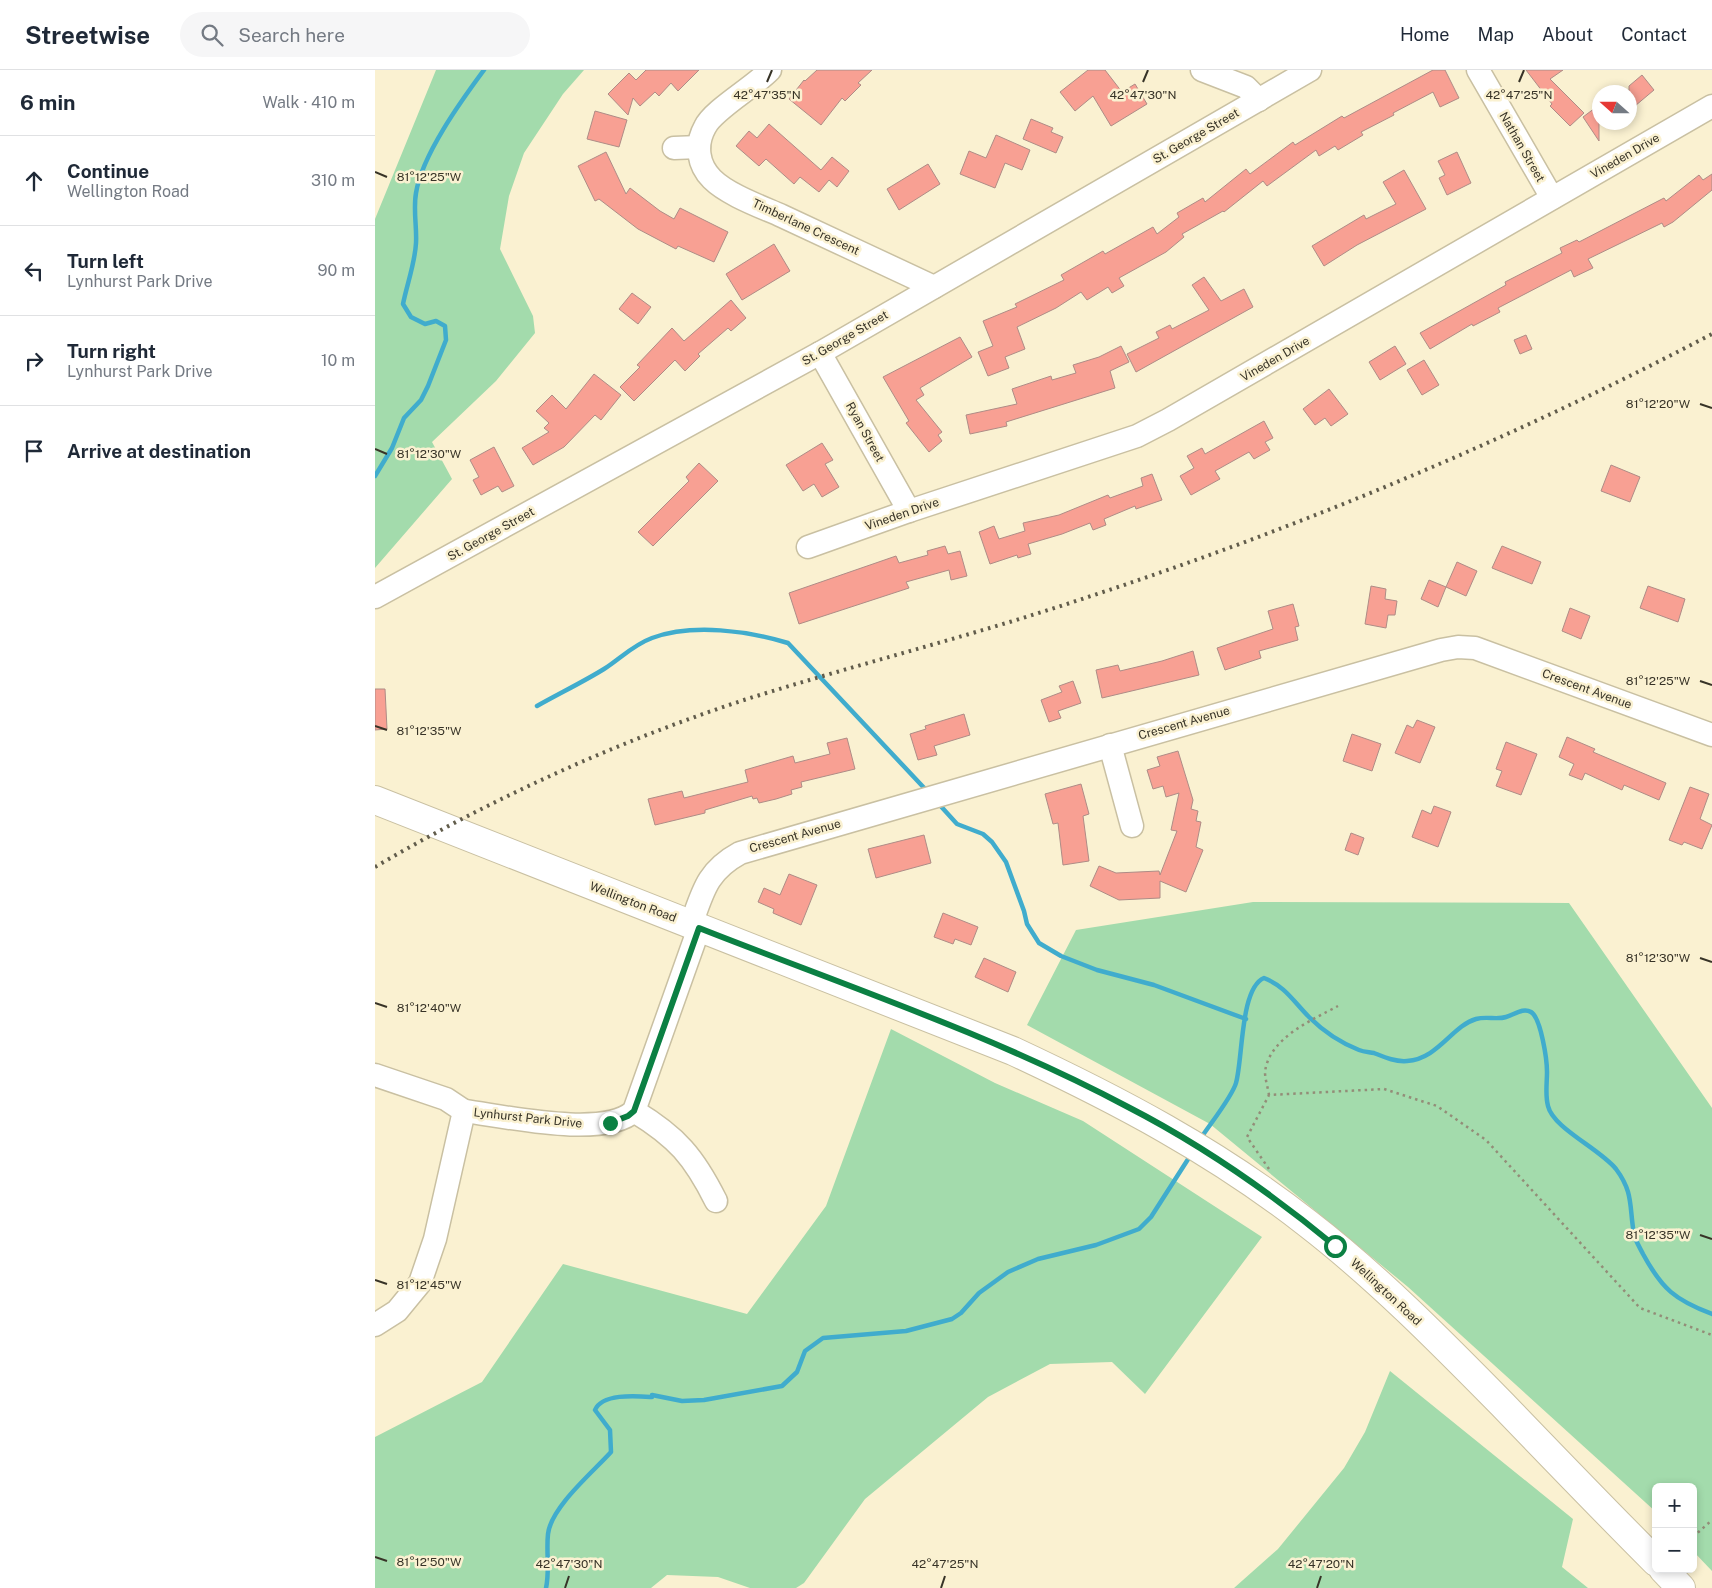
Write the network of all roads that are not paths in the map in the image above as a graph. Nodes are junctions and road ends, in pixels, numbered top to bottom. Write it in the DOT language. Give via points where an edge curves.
graph roads {
  1 [pos="770,70"];
  2 [pos="1202,70"];
  3 [pos="1310,70"];
  4 [pos="1478,70"];
  5 [pos="1259,100"];
  6 [pos="1712,106"];
  7 [pos="699,147"];
  8 [pos="674,148"];
  9 [pos="1552,198"];
  10 [pos="934,287"];
  11 [pos="820,353"];
  12 [pos="909,511"];
  13 [pos="808,547"];
  14 [pos="375,598"];
  15 [pos="1712,735"];
  16 [pos="1110,745"];
  17 [pos="375,800"];
  18 [pos="1132,826"];
  19 [pos="695,927"];
  20 [pos="375,1075"];
  21 [pos="464,1111"];
  22 [pos="634,1111"];
  23 [pos="716,1201"];
  24 [pos="375,1325"];
  25 [pos="1652,1558"];
  26 [pos="1667,1573"];
  27 [pos="1681,1588"];
  1 -- 7 [label="street" via="705,126"];
  2 -- 5 [label="street" via="1246,87"];
  3 -- 5 [label="street, St. George Street"];
  4 -- 9 [label="street, Nathan Street"];
  5 -- 10 [label="street, St. George Street"];
  6 -- 9 [label="street, Vineden Drive"];
  7 -- 8 [label="street"];
  7 -- 10 [label="street, Timberlane Crescent" via="701,165 713,180 725,188"];
  9 -- 12 [label="street, Vineden Drive" via="1145,432"];
  10 -- 11 [label="street, St. George Street"];
  11 -- 12 [label="street, Ryan Street"];
  11 -- 14 [label="street, St. George Street"];
  12 -- 13 [label="street, Vineden Drive"];
  15 -- 16 [label="street, Crescent Avenue" via="1475,648 1459,647"];
  16 -- 18 [label="street"];
  16 -- 19 [label="street, Crescent Avenue" via="740,853 723,862 711,875"];
  17 -- 19 [label="main road, Wellington Road"];
  19 -- 22 [label="street"];
  19 -- 25 [label="main road, Wellington Road" via="1013,1051 1129,1107 1224,1164 1308,1224 1388,1291"];
  20 -- 21 [label="street, Lynhurst Park Drive" via="446,1099"];
  21 -- 22 [label="street, Lynhurst Park Drive" via="583,1125 610,1123"];
  21 -- 24 [label="street, Lynhurst Park Drive" via="435,1240 420,1283 397,1311"];
  22 -- 23 [label="street" via="663,1129 687,1152 701,1170"];
  26 -- 27 [label="main road"];
}
